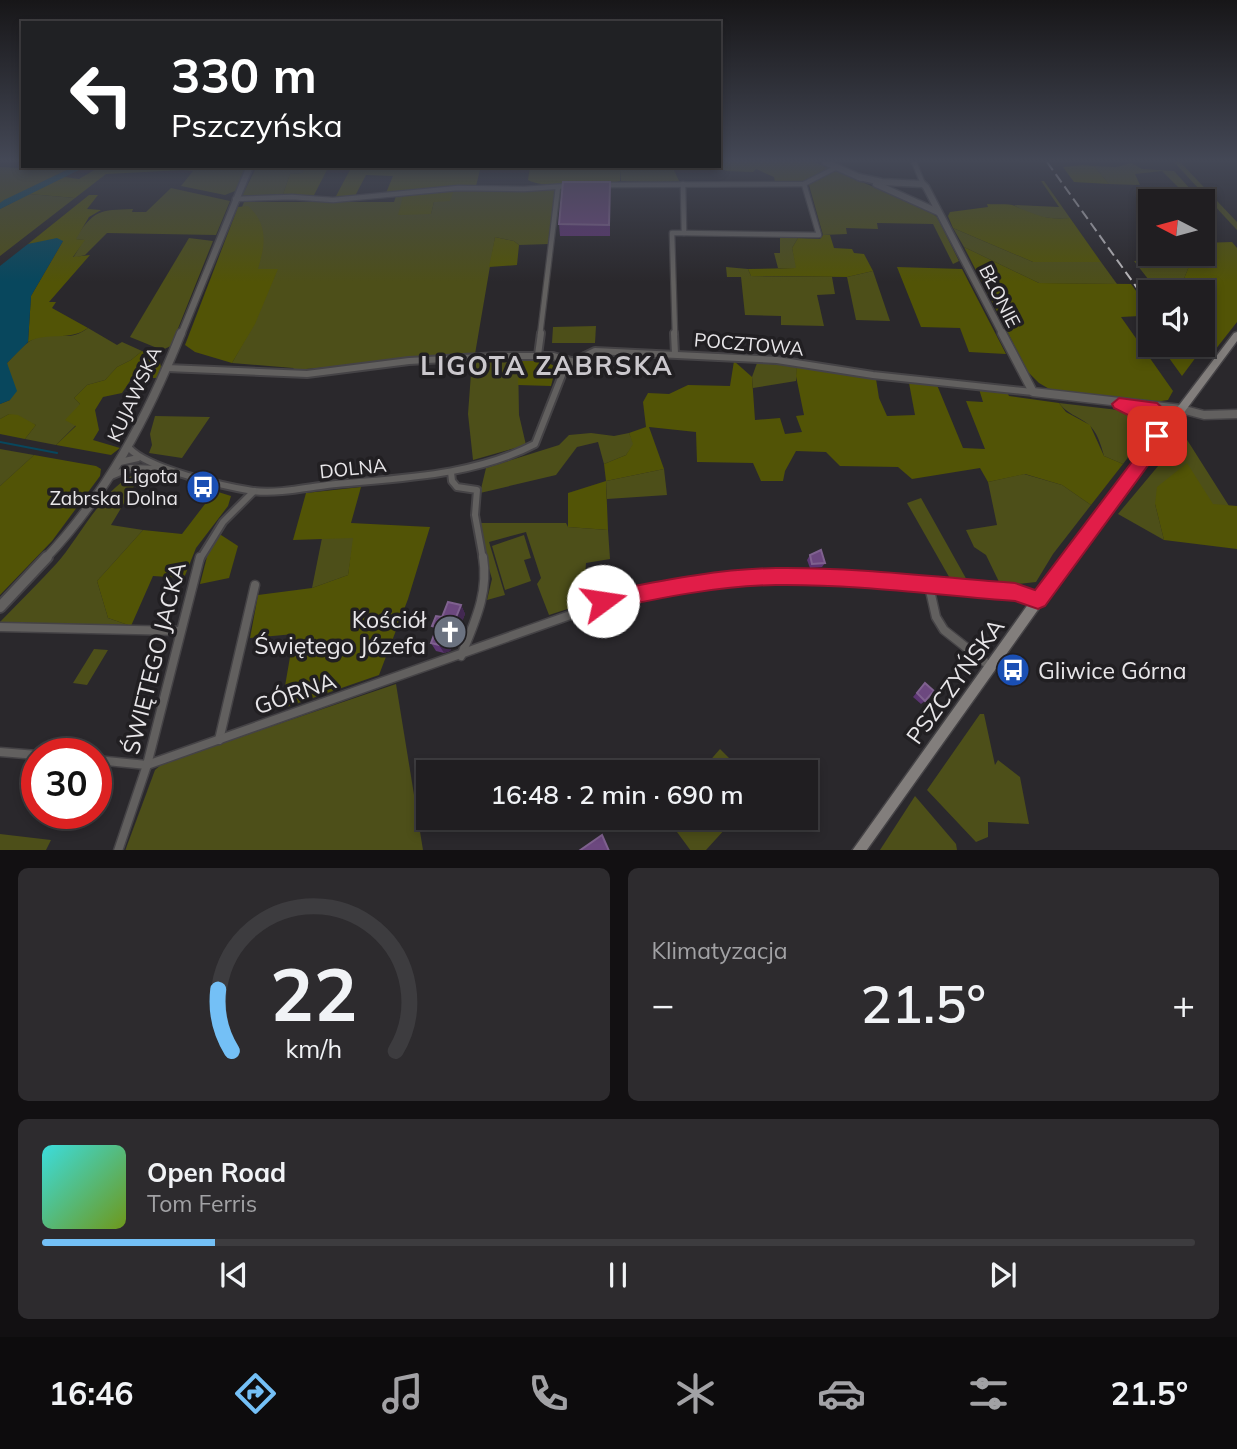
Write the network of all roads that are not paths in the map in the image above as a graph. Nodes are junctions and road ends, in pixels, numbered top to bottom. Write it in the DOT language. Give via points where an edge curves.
graph roads {
  1 [pos="234,202"];
  2 [pos="556,202"];
  3 [pos="683,202"];
  4 [pos="809,202"];
  5 [pos="918,202"];
  6 [pos="934,202"];
  7 [pos="940,214"];
  8 [pos="684,233"];
  9 [pos="1237,335"];
  10 [pos="675,354"];
  11 [pos="538,355"];
  12 [pos="571,361"];
  13 [pos="167,368"];
  14 [pos="1032,392"];
  15 [pos="1119,404"];
  16 [pos="1152,407"];
  17 [pos="1181,409"];
  18 [pos="1237,414"];
  19 [pos="1146,417"];
  20 [pos="1171,423"];
  21 [pos="1158,439"];
  22 [pos="130,448"];
  23 [pos="138,458"];
  24 [pos="120,462"];
  25 [pos="130,468"];
  26 [pos="166,469"];
  27 [pos="451,472"];
  28 [pos="111,476"];
  29 [pos="254,491"];
  30 [pos="255,585"];
  31 [pos="929,586"];
  32 [pos="1038,600"];
  33 [pos="0,607"];
  34 [pos="0,627"];
  35 [pos="180,631"];
  36 [pos="461,656"];
  37 [pos="991,667"];
  38 [pos="219,740"];
  39 [pos="0,752"];
  40 [pos="21,754"];
  41 [pos="112,762"];
  42 [pos="147,765"];
  43 [pos="118,850"];
  44 [pos="858,850"];
  1 -- 13 [label="street, KUJAWSKA"];
  2 -- 11 [label="street"];
  3 -- 8 [label="street"];
  4 -- 8 [label="street" via="819,235"];
  5 -- 7 [label="street"];
  6 -- 7 [label="street, BŁONIE"];
  7 -- 14 [label="street, BŁONIE"];
  8 -- 10 [label="street" via="672,233"];
  9 -- 17 [label="main road, PSZCZYŃSKA"];
  10 -- 12 [label="street, POCZTOWA" via="595,351"];
  10 -- 14 [label="street, POCZTOWA" via="785,361"];
  11 -- 12 [label="street, POCZTOWA"];
  11 -- 13 [label="street, POCZTOWA" via="409,361 307,374"];
  12 -- 27 [label="street, DOLNA" via="561,374 538,440 526,450"];
  13 -- 22 [label="street, KUJAWSKA"];
  14 -- 15 [label="street, POCZTOWA"];
  15 -- 16 [label="street, POCZTOWA"];
  15 -- 19 [label="street, POCZTOWA"];
  16 -- 17 [label="street, POCZTOWA"];
  16 -- 20 [label="street"];
  17 -- 18 [label="street, POCZTOWA" via="1204,415"];
  17 -- 20 [label="main road, PSZCZYŃSKA"];
  19 -- 20 [label="street, POCZTOWA"];
  19 -- 21 [label="street"];
  20 -- 21 [label="main road, PSZCZYŃSKA"];
  21 -- 32 [label="main road, PSZCZYŃSKA"];
  22 -- 23 [label="street, DOLNA"];
  22 -- 24 [label="street, KUJAWSKA"];
  23 -- 24 [label="street"];
  23 -- 26 [label="street, DOLNA"];
  24 -- 25 [label="street, DOLNA"];
  24 -- 28 [label="street, KUJAWSKA"];
  25 -- 26 [label="street, DOLNA"];
  25 -- 28 [label="street, DOLNA"];
  26 -- 29 [label="street, DOLNA"];
  27 -- 29 [label="street, DOLNA"];
  27 -- 36 [label="street" via="457,487 477,490 474,519 485,579 481,606"];
  28 -- 33 [label="street, KUJAWSKA" via="66,537"];
  29 -- 35 [label="street, ŚWIĘTEGO JACKA" via="218,528 201,554"];
  30 -- 38 [label="street"];
  31 -- 32 [label="street, GÓRNA" via="1015,592"];
  31 -- 36 [label="street, GÓRNA" via="807,577 692,583 603,601"];
  31 -- 37 [label="street" via="944,630"];
  32 -- 37 [label="main road, PSZCZYŃSKA"];
  34 -- 35 [label="street"];
  35 -- 42 [label="street, ŚWIĘTEGO JACKA"];
  36 -- 38 [label="street, GÓRNA"];
  37 -- 44 [label="main road, PSZCZYŃSKA"];
  38 -- 42 [label="street, GÓRNA"];
  39 -- 40 [label="street"];
  41 -- 42 [label="street, GÓRNA"];
  42 -- 43 [label="street, ŚWIĘTEGO JACKA"];
}
